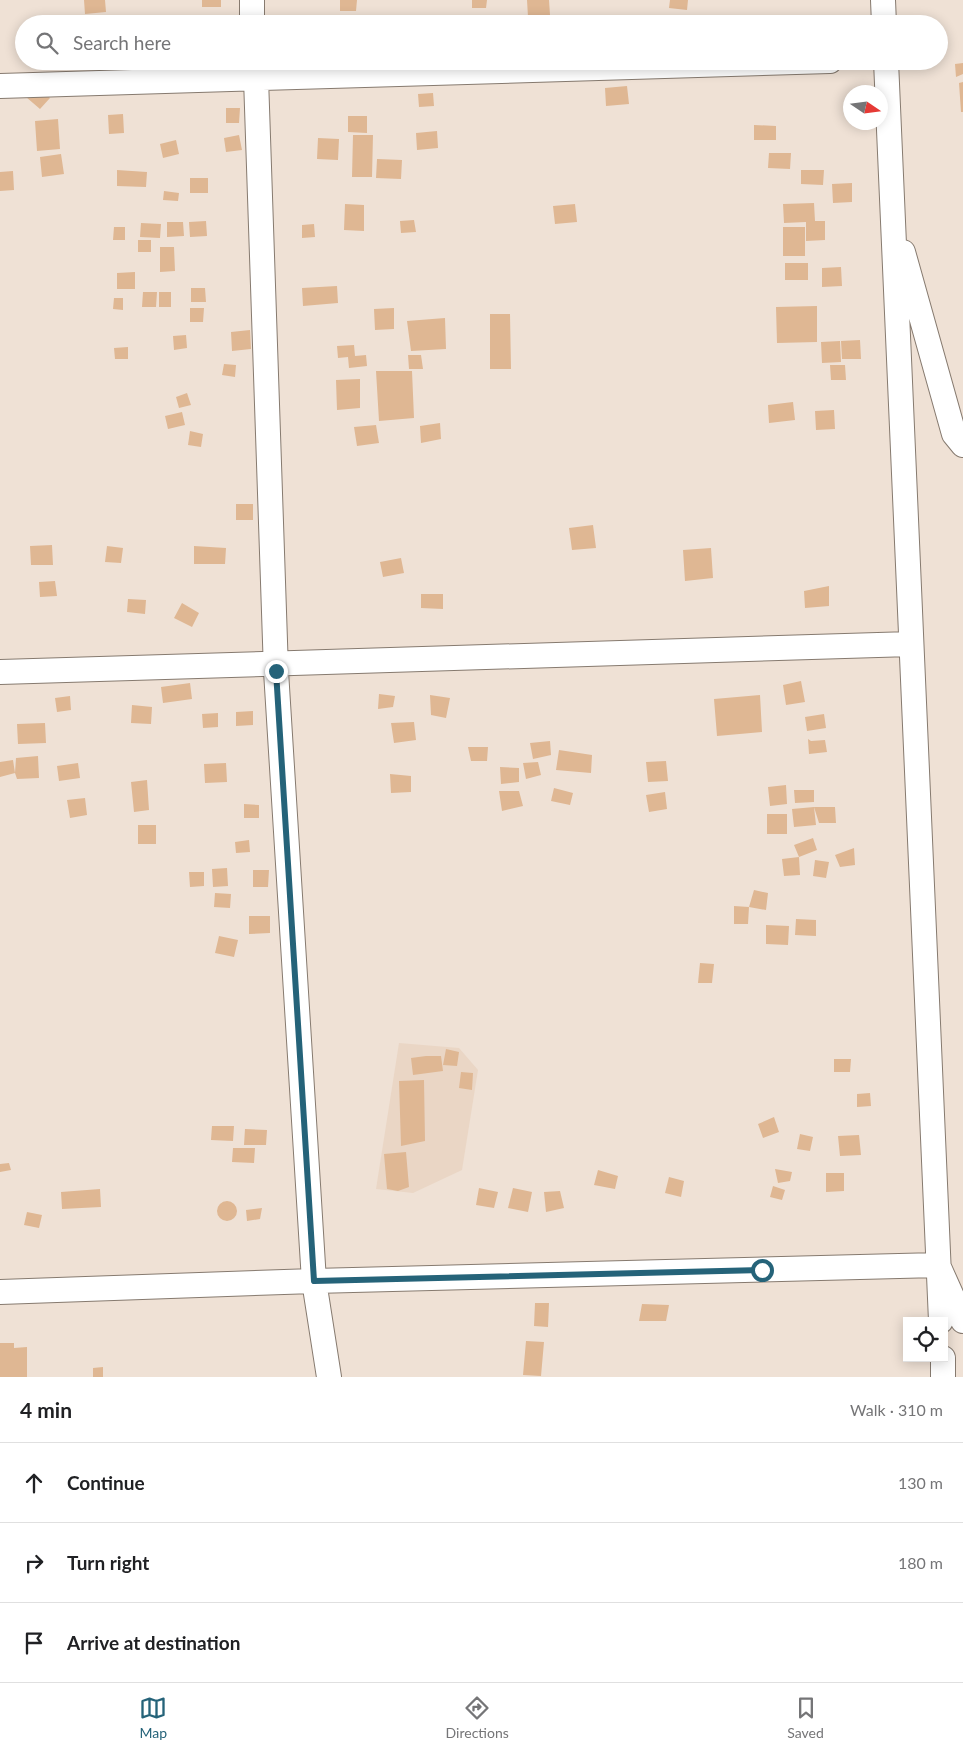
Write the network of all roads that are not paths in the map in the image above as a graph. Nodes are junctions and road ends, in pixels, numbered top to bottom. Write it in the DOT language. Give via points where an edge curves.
graph roads {
  1 [pos="252,0"];
  2 [pos="883,0"];
  3 [pos="252,15"];
  4 [pos="884,15"];
  5 [pos="255,70"];
  6 [pos="886,70"];
  7 [pos="0,86"];
  8 [pos="892,213"];
  9 [pos="963,445"];
  10 [pos="911,644"];
  11 [pos="276,663"];
  12 [pos="0,672"];
  13 [pos="938,1265"];
  14 [pos="314,1281"];
  15 [pos="0,1292"];
  16 [pos="941,1317"];
  17 [pos="963,1321"];
  18 [pos="943,1362"];
  19 [pos="329,1377"];
  20 [pos="944,1377"];
  1 -- 3 [label="street"];
  2 -- 4 [label="street"];
  5 -- 7 [label="street"];
  5 -- 11 [label="street"];
  6 -- 8 [label="street"];
  8 -- 9 [label="street" via="954,434"];
  8 -- 10 [label="street"];
  10 -- 11 [label="street"];
  10 -- 13 [label="street"];
  11 -- 12 [label="street"];
  11 -- 14 [label="street"];
  13 -- 14 [label="street"];
  13 -- 16 [label="street"];
  13 -- 17 [label="street"];
  14 -- 15 [label="street"];
  14 -- 19 [label="street"];
  18 -- 20 [label="street"];
}
